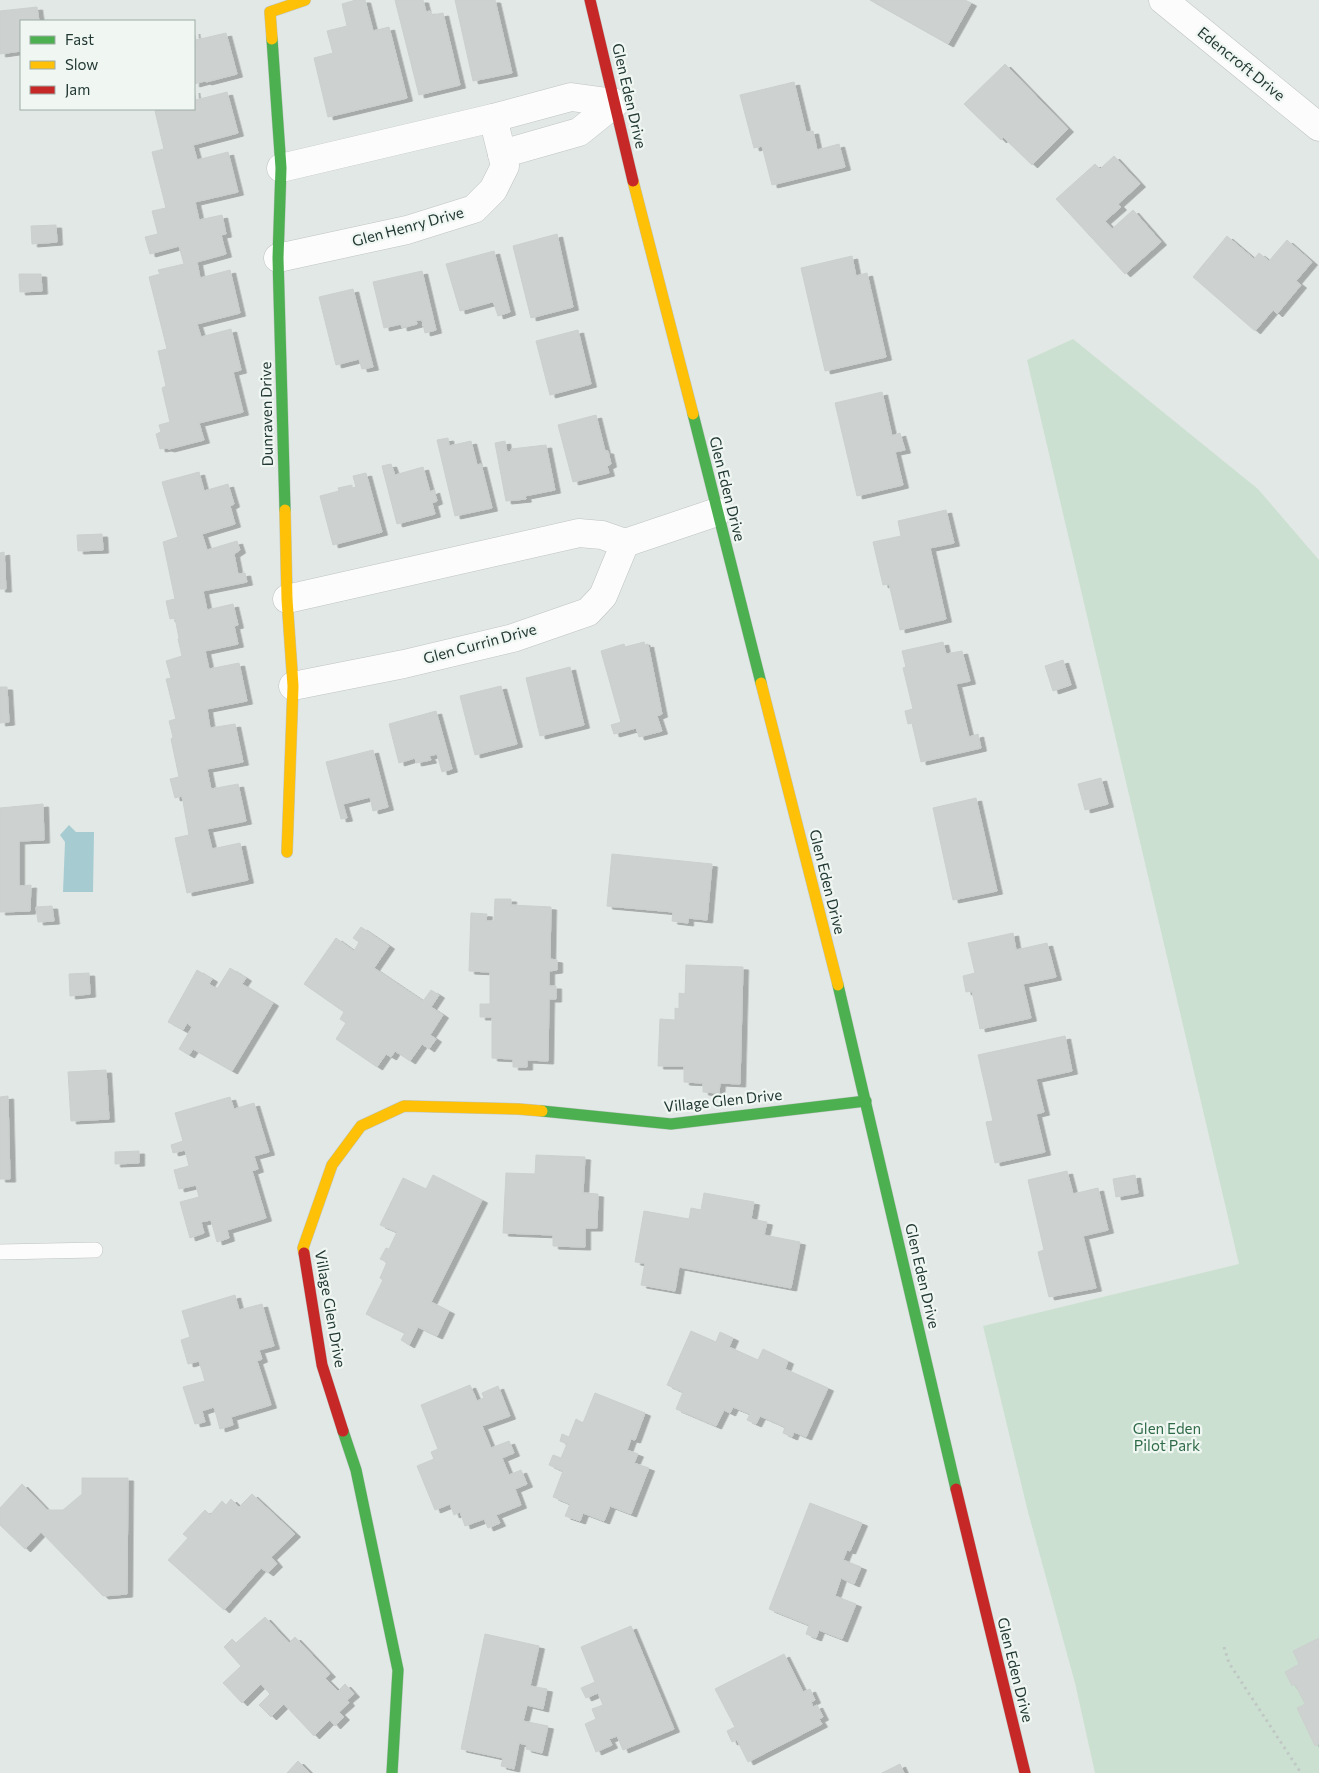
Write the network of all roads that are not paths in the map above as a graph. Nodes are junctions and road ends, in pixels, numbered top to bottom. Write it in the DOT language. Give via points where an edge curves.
graph roads {
  1 [pos="305,0"];
  2 [pos="590,0"];
  3 [pos="1163,0"];
  4 [pos="615,103"];
  5 [pos="493,118"];
  6 [pos="1319,127"];
  7 [pos="502,154"];
  8 [pos="281,168"];
  9 [pos="278,258"];
  10 [pos="717,512"];
  11 [pos="625,543"];
  12 [pos="287,599"];
  13 [pos="292,686"];
  14 [pos="287,852"];
  15 [pos="866,1101"];
  16 [pos="95,1250"];
  17 [pos="0,1252"];
  18 [pos="392,1773"];
  19 [pos="1025,1773"];
  1 -- 8 [label="street, Dunraven Drive" via="270,12"];
  2 -- 4 [label="street, Glen Eden Drive"];
  3 -- 6 [label="street, Edencroft Drive"];
  4 -- 5 [label="street" via="570,97"];
  4 -- 7 [label="street" via="579,132"];
  4 -- 10 [label="street, Glen Eden Drive"];
  5 -- 7 [label="street, Glen Henry Drive"];
  5 -- 8 [label="street"];
  7 -- 9 [label="street, Glen Henry Drive" via="505,166 493,190 474,209 407,230"];
  8 -- 9 [label="street, Dunraven Drive"];
  9 -- 12 [label="street, Dunraven Drive"];
  10 -- 11 [label="street"];
  10 -- 15 [label="street, Glen Eden Drive"];
  11 -- 12 [label="street" via="602,534 579,533"];
  11 -- 13 [label="street, Glen Currin Drive" via="603,596 588,612 513,638"];
  12 -- 13 [label="street, Dunraven Drive"];
  13 -- 14 [label="street, Dunraven Drive"];
  15 -- 18 [label="street, Village Glen Drive" via="671,1124 518,1109 404,1106 361,1126 332,1165 303,1248 322,1366 356,1470 398,1670"];
  15 -- 19 [label="street, Glen Eden Drive"];
  16 -- 17 [label="lane"];
}
